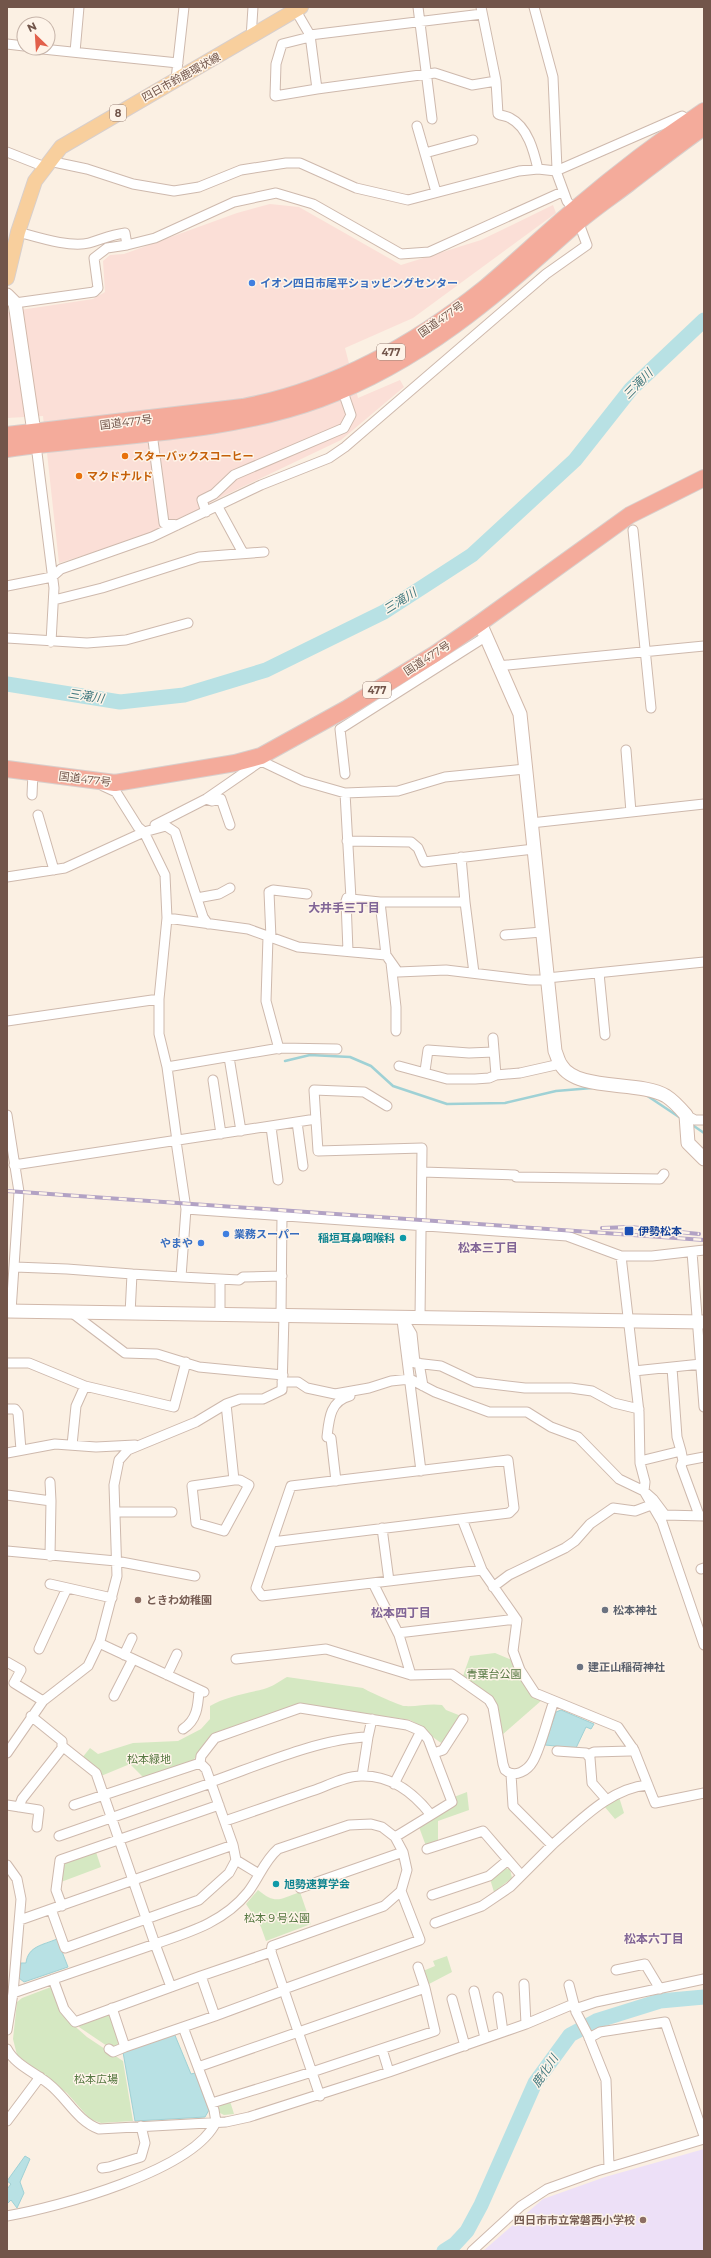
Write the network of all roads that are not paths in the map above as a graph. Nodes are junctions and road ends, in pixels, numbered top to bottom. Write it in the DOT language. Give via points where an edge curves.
graph roads {
  1 [pos="80,7"];
  2 [pos="184,7"];
  3 [pos="253,7"];
  4 [pos="418,7"];
  5 [pos="534,7"];
  6 [pos="298,9"];
  7 [pos="482,10"];
  8 [pos="420,23"];
  9 [pos="310,36"];
  10 [pos="251,38"];
  11 [pos="56,50"];
  12 [pos="75,52"];
  13 [pos="178,63"];
  14 [pos="427,74"];
  15 [pos="176,79"];
  16 [pos="496,81"];
  17 [pos="317,89"];
  18 [pos="704,111"];
  19 [pos="432,119"];
  20 [pos="689,121"];
  21 [pos="417,126"];
  22 [pos="704,127"];
  23 [pos="472,140"];
  24 [pos="7,152"];
  25 [pos="424,153"];
  26 [pos="47,164"];
  27 [pos="538,169"];
  28 [pos="556,170"];
  29 [pos="436,192"];
  30 [pos="562,192"];
  31 [pos="576,216"];
  32 [pos="18,232"];
  33 [pos="127,245"];
  34 [pos="7,278"];
  35 [pos="11,299"];
  36 [pos="340,384"];
  37 [pos="152,432"];
  38 [pos="7,435"];
  39 [pos="35,438"];
  40 [pos="7,449"];
  41 [pos="704,478"];
  42 [pos="218,507"];
  43 [pos="206,512"];
  44 [pos="177,525"];
  45 [pos="633,530"];
  46 [pos="264,552"];
  47 [pos="243,554"];
  48 [pos="52,577"];
  49 [pos="7,586"];
  50 [pos="54,600"];
  51 [pos="188,623"];
  52 [pos="483,630"];
  53 [pos="7,638"];
  54 [pos="51,642"];
  55 [pos="704,646"];
  56 [pos="646,652"];
  57 [pos="497,666"];
  58 [pos="651,708"];
  59 [pos="626,750"];
  60 [pos="261,758"];
  61 [pos="7,769"];
  62 [pos="526,769"];
  63 [pos="33,772"];
  64 [pos="344,774"];
  65 [pos="86,779"];
  66 [pos="345,793"];
  67 [pos="32,795"];
  68 [pos="206,799"];
  69 [pos="704,804"];
  70 [pos="631,812"];
  71 [pos="38,815"];
  72 [pos="531,822"];
  73 [pos="230,825"];
  74 [pos="144,832"];
  75 [pos="347,841"];
  76 [pos="534,849"];
  77 [pos="461,857"];
  78 [pos="54,870"];
  79 [pos="7,876"];
  80 [pos="230,888"];
  81 [pos="307,894"];
  82 [pos="197,898"];
  83 [pos="351,899"];
  84 [pos="380,902"];
  85 [pos="465,902"];
  86 [pos="167,918"];
  87 [pos="208,924"];
  88 [pos="542,932"];
  89 [pos="504,935"];
  90 [pos="269,937"];
  91 [pos="348,951"];
  92 [pos="389,958"];
  93 [pos="704,962"];
  94 [pos="474,973"];
  95 [pos="599,973"];
  96 [pos="547,979"];
  97 [pos="159,999"];
  98 [pos="7,1021"];
  99 [pos="396,1031"];
  100 [pos="605,1035"];
  101 [pos="493,1038"];
  102 [pos="279,1049"];
  103 [pos="337,1049"];
  104 [pos="494,1052"];
  105 [pos="230,1057"];
  106 [pos="560,1064"];
  107 [pos="399,1066"];
  108 [pos="167,1067"];
  109 [pos="425,1071"];
  110 [pos="496,1074"];
  111 [pos="213,1080"];
  112 [pos="387,1106"];
  113 [pos="7,1115"];
  114 [pos="316,1120"];
  115 [pos="687,1120"];
  116 [pos="704,1120"];
  117 [pos="297,1122"];
  118 [pos="271,1127"];
  119 [pos="241,1131"];
  120 [pos="221,1134"];
  121 [pos="177,1141"];
  122 [pos="704,1158"];
  123 [pos="14,1165"];
  124 [pos="303,1166"];
  125 [pos="422,1172"];
  126 [pos="664,1174"];
  127 [pos="278,1180"];
  128 [pos="12,1184"];
  129 [pos="186,1209"];
  130 [pos="282,1216"];
  131 [pos="12,1222"];
  132 [pos="422,1225"];
  133 [pos="704,1250"];
  134 [pos="692,1252"];
  135 [pos="621,1256"];
  136 [pos="15,1267"];
  137 [pos="132,1274"];
  138 [pos="282,1276"];
  139 [pos="181,1277"];
  140 [pos="220,1280"];
  141 [pos="9,1311"];
  142 [pos="71,1312"];
  143 [pos="130,1314"];
  144 [pos="220,1315"];
  145 [pos="283,1315"];
  146 [pos="402,1317"];
  147 [pos="420,1318"];
  148 [pos="627,1320"];
  149 [pos="701,1322"];
  150 [pos="186,1362"];
  151 [pos="7,1363"];
  152 [pos="419,1363"];
  153 [pos="701,1364"];
  154 [pos="672,1368"];
  155 [pos="634,1371"];
  156 [pos="282,1378"];
  157 [pos="410,1381"];
  158 [pos="85,1386"];
  159 [pos="423,1386"];
  160 [pos="226,1404"];
  161 [pos="704,1407"];
  162 [pos="7,1409"];
  163 [pos="639,1409"];
  164 [pos="72,1445"];
  165 [pos="139,1445"];
  166 [pos="21,1450"];
  167 [pos="681,1451"];
  168 [pos="7,1453"];
  169 [pos="704,1456"];
  170 [pos="640,1461"];
  171 [pos="683,1461"];
  172 [pos="420,1471"];
  173 [pos="234,1480"];
  174 [pos="336,1481"];
  175 [pos="50,1482"];
  176 [pos="644,1492"];
  177 [pos="7,1496"];
  178 [pos="51,1501"];
  179 [pos="651,1504"];
  180 [pos="115,1512"];
  181 [pos="172,1512"];
  182 [pos="702,1515"];
  183 [pos="462,1519"];
  184 [pos="382,1528"];
  185 [pos="272,1542"];
  186 [pos="7,1551"];
  187 [pos="50,1556"];
  188 [pos="116,1561"];
  189 [pos="482,1570"];
  190 [pos="195,1576"];
  191 [pos="389,1581"];
  192 [pos="373,1583"];
  193 [pos="50,1584"];
  194 [pos="493,1587"];
  195 [pos="67,1588"];
  196 [pos="112,1598"];
  197 [pos="516,1619"];
  198 [pos="398,1633"];
  199 [pos="132,1638"];
  200 [pos="99,1643"];
  201 [pos="704,1644"];
  202 [pos="39,1649"];
  203 [pos="124,1655"];
  204 [pos="174,1655"];
  205 [pos="133,1659"];
  206 [pos="236,1659"];
  207 [pos="7,1662"];
  208 [pos="165,1674"];
  209 [pos="411,1675"];
  210 [pos="114,1696"];
  211 [pos="42,1701"];
  212 [pos="554,1701"];
  213 [pos="31,1716"];
  214 [pos="372,1718"];
  215 [pos="464,1719"];
  216 [pos="183,1729"];
  217 [pos="421,1731"];
  218 [pos="368,1737"];
  219 [pos="63,1747"];
  220 [pos="633,1748"];
  221 [pos="557,1752"];
  222 [pos="7,1753"];
  223 [pos="434,1753"];
  224 [pos="588,1755"];
  225 [pos="200,1763"];
  226 [pos="511,1774"];
  227 [pos="362,1776"];
  228 [pos="211,1783"];
  229 [pos="394,1784"];
  230 [pos="648,1785"];
  231 [pos="704,1793"];
  232 [pos="103,1795"];
  233 [pos="606,1799"];
  234 [pos="7,1805"];
  235 [pos="219,1805"];
  236 [pos="74,1806"];
  237 [pos="19,1807"];
  238 [pos="431,1815"];
  239 [pos="111,1818"];
  240 [pos="225,1821"];
  241 [pos="37,1827"];
  242 [pos="59,1836"];
  243 [pos="395,1836"];
  244 [pos="119,1840"];
  245 [pos="233,1845"];
  246 [pos="552,1845"];
  247 [pos="428,1849"];
  248 [pos="403,1852"];
  249 [pos="236,1860"];
  250 [pos="508,1860"];
  251 [pos="7,1865"];
  252 [pos="259,1874"];
  253 [pos="521,1875"];
  254 [pos="133,1880"];
  255 [pos="300,1888"];
  256 [pos="401,1891"];
  257 [pos="432,1895"];
  258 [pos="62,1906"];
  259 [pos="51,1909"];
  260 [pos="146,1918"];
  261 [pos="20,1920"];
  262 [pos="435,1923"];
  263 [pos="155,1944"];
  264 [pos="271,1952"];
  265 [pos="418,1967"];
  266 [pos="616,1970"];
  267 [pos="201,1976"];
  268 [pos="53,1979"];
  269 [pos="704,1979"];
  270 [pos="11,1982"];
  271 [pos="524,1984"];
  272 [pos="569,1984"];
  273 [pos="171,1987"];
  274 [pos="425,1988"];
  275 [pos="660,1989"];
  276 [pos="284,1990"];
  277 [pos="474,1991"];
  278 [pos="13,1993"];
  279 [pos="498,1997"];
  280 [pos="452,1999"];
  281 [pos="112,2008"];
  282 [pos="576,2009"];
  283 [pos="215,2016"];
  284 [pos="526,2024"];
  285 [pos="183,2027"];
  286 [pos="7,2030"];
  287 [pos="298,2031"];
  288 [pos="502,2032"];
  289 [pos="589,2037"];
  290 [pos="485,2038"];
  291 [pos="465,2046"];
  292 [pos="125,2047"];
  293 [pos="109,2049"];
  294 [pos="382,2049"];
  295 [pos="8,2054"];
  296 [pos="198,2067"];
  297 [pos="312,2072"];
  298 [pos="390,2072"];
  299 [pos="40,2077"];
  300 [pos="320,2096"];
  301 [pos="212,2103"];
  302 [pos="7,2120"];
  303 [pos="216,2122"];
  304 [pos="141,2126"];
  305 [pos="704,2138"];
  306 [pos="609,2167"];
  307 [pos="102,2168"];
  308 [pos="7,2216"];
  309 [pos="472,2251"];
  1 -- 12 [label="street"];
  2 -- 13 [label="street"];
  3 -- 10 [label="street"];
  4 -- 8 [label="street"];
  5 -- 28 [label="street" via="553,77"];
  6 -- 9 [label="street"];
  6 -- 10 [label="main road, 四日市鈴鹿環状線 / 8"];
  7 -- 8 [label="street"];
  7 -- 16 [label="street"];
  8 -- 9 [label="street"];
  8 -- 14 [label="street"];
  9 -- 17 [label="street"];
  9 -- 17 [label="street" via="282,44 276,64 275,96"];
  10 -- 15 [label="main road, 四日市鈴鹿環状線 / 8"];
  11 -- 12 [label="street"];
  12 -- 13 [label="street"];
  13 -- 15 [label="street"];
  14 -- 16 [label="street" via="435,73 472,85"];
  14 -- 17 [label="street"];
  14 -- 19 [label="street"];
  15 -- 26 [label="main road, 四日市鈴鹿環状線 / 8" via="67,142"];
  16 -- 27 [label="street" via="498,114 510,118 524,132 533,148"];
  18 -- 20 [label="highway, 国道477号 / 477"];
  20 -- 28 [label="street" via="682,116"];
  20 -- 31 [label="highway, 国道477号 / 477"];
  21 -- 25 [label="street"];
  22 -- 31 [label="highway, 国道477号 / 477"];
  23 -- 25 [label="street"];
  24 -- 26 [label="street"];
  25 -- 29 [label="street"];
  26 -- 29 [label="street" via="88,169 133,184 174,191 199,187 236,171 291,162 307,165 356,188 402,200"];
  26 -- 32 [label="main road, 四日市鈴鹿環状線 / 8" via="35,181"];
  27 -- 28 [label="street"];
  27 -- 29 [label="street" via="519,170"];
  28 -- 30 [label="street"];
  30 -- 31 [label="street"];
  30 -- 33 [label="street" via="429,252 401,254 313,204 276,193 234,202 155,238"];
  31 -- 36 [label="highway, 国道477号 / 477" via="495,296 446,333 394,366"];
  31 -- 42 [label="street" via="586,245 546,274 345,447 329,458 261,484"];
  32 -- 33 [label="street" via="79,244 108,235 127,233"];
  32 -- 34 [label="main road, 四日市鈴鹿環状線 / 8"];
  33 -- 35 [label="street" via="107,248 94,258 98,288 94,292"];
  35 -- 39 [label="street"];
  36 -- 37 [label="highway, 国道477号 / 477" via="318,400 262,416"];
  36 -- 39 [label="highway, 国道477号 / 477" via="243,407"];
  36 -- 43 [label="street" via="351,415 344,428 234,475 214,494 202,500"];
  37 -- 39 [label="highway, 国道477号 / 477"];
  37 -- 44 [label="street" via="164,523"];
  38 -- 39 [label="highway, 国道477号 / 477"];
  39 -- 40 [label="highway, 国道477号 / 477"];
  39 -- 48 [label="street"];
  41 -- 52 [label="highway, 国道477号 / 477" via="618,522"];
  42 -- 43 [label="street"];
  42 -- 47 [label="street"];
  43 -- 44 [label="street"];
  44 -- 48 [label="street" via="118,550 61,569"];
  45 -- 56 [label="street"];
  46 -- 47 [label="street"];
  47 -- 50 [label="street" via="198,557 102,588"];
  48 -- 49 [label="street"];
  48 -- 50 [label="street"];
  50 -- 54 [label="street"];
  51 -- 54 [label="street" via="130,640"];
  52 -- 57 [label="street"];
  52 -- 60 [label="highway, 国道477号 / 477"];
  52 -- 64 [label="street" via="340,729"];
  53 -- 54 [label="street"];
  55 -- 56 [label="street"];
  56 -- 57 [label="street"];
  56 -- 58 [label="street"];
  57 -- 62 [label="street" via="520,714"];
  59 -- 70 [label="street"];
  60 -- 65 [label="highway, 国道477号 / 477" via="115,783"];
  60 -- 66 [label="street" via="303,781"];
  60 -- 68 [label="street"];
  61 -- 63 [label="highway, 国道477号 / 477"];
  62 -- 66 [label="street" via="445,778 398,791"];
  62 -- 72 [label="street"];
  63 -- 65 [label="highway, 国道477号 / 477"];
  63 -- 67 [label="street"];
  65 -- 74 [label="street" via="116,792 138,827"];
  66 -- 75 [label="street"];
  68 -- 73 [label="street" via="221,799"];
  68 -- 74 [label="street"];
  69 -- 70 [label="street"];
  70 -- 72 [label="street"];
  71 -- 78 [label="street"];
  72 -- 76 [label="street"];
  74 -- 78 [label="street" via="65,868"];
  74 -- 82 [label="street" via="162,826 169,827 174,832"];
  74 -- 86 [label="street" via="165,875"];
  75 -- 77 [label="street" via="411,842 418,848 424,862"];
  75 -- 83 [label="street"];
  76 -- 77 [label="street"];
  76 -- 88 [label="street"];
  77 -- 85 [label="street"];
  78 -- 79 [label="street"];
  80 -- 82 [label="street" via="220,894"];
  81 -- 90 [label="street" via="273,890 269,892"];
  82 -- 87 [label="street"];
  83 -- 84 [label="street"];
  83 -- 91 [label="street" via="347,898 346,901"];
  84 -- 85 [label="street"];
  84 -- 92 [label="street"];
  85 -- 94 [label="street"];
  86 -- 87 [label="street"];
  86 -- 97 [label="street"];
  87 -- 90 [label="street" via="248,929"];
  88 -- 89 [label="street"];
  88 -- 96 [label="street"];
  90 -- 91 [label="street" via="298,947"];
  90 -- 102 [label="street" via="266,1002"];
  91 -- 92 [label="street"];
  92 -- 94 [label="street" via="398,972 446,970"];
  92 -- 99 [label="street" via="396,1007"];
  93 -- 95 [label="street"];
  94 -- 96 [label="street" via="530,980"];
  95 -- 96 [label="street"];
  95 -- 100 [label="street"];
  96 -- 106 [label="street" via="555,1050"];
  97 -- 98 [label="street"];
  97 -- 108 [label="street" via="159,1034"];
  101 -- 104 [label="street"];
  102 -- 103 [label="street"];
  102 -- 105 [label="street"];
  104 -- 109 [label="street" via="428,1050"];
  104 -- 110 [label="street"];
  105 -- 108 [label="street"];
  105 -- 119 [label="street"];
  106 -- 110 [label="street" via="520,1073"];
  106 -- 115 [label="street" via="573,1075 585,1080 636,1087 666,1096"];
  107 -- 109 [label="street"];
  108 -- 121 [label="street"];
  109 -- 110 [label="street" via="456,1079 489,1078"];
  111 -- 120 [label="street"];
  112 -- 114 [label="street" via="364,1092 314,1090"];
  113 -- 123 [label="street"];
  114 -- 117 [label="street"];
  114 -- 125 [label="street" via="318,1151 422,1148"];
  115 -- 116 [label="street"];
  115 -- 122 [label="street" via="688,1143"];
  117 -- 118 [label="street"];
  117 -- 124 [label="street"];
  118 -- 119 [label="street"];
  118 -- 127 [label="street"];
  119 -- 120 [label="street"];
  120 -- 121 [label="street"];
  121 -- 123 [label="street"];
  121 -- 129 [label="street"];
  123 -- 128 [label="street"];
  125 -- 126 [label="street" via="660,1179"];
  125 -- 132 [label="street"];
  128 -- 131 [label="street" via="19,1192"];
  129 -- 130 [label="street"];
  129 -- 139 [label="street"];
  130 -- 132 [label="street"];
  130 -- 138 [label="street"];
  131 -- 136 [label="street"];
  132 -- 135 [label="street" via="567,1236"];
  132 -- 147 [label="street"];
  133 -- 134 [label="street"];
  134 -- 135 [label="street"];
  134 -- 149 [label="street"];
  135 -- 148 [label="street"];
  136 -- 137 [label="street"];
  136 -- 141 [label="street"];
  137 -- 139 [label="street"];
  137 -- 143 [label="street"];
  138 -- 140 [label="street"];
  138 -- 145 [label="street"];
  139 -- 140 [label="street"];
  140 -- 144 [label="street"];
  141 -- 142 [label="street"];
  142 -- 143 [label="street"];
  142 -- 150 [label="street" via="125,1353 157,1354"];
  143 -- 144 [label="street"];
  144 -- 145 [label="street"];
  145 -- 146 [label="street"];
  145 -- 156 [label="street"];
  146 -- 147 [label="street"];
  146 -- 152 [label="street" via="412,1334 415,1363"];
  146 -- 157 [label="street"];
  147 -- 148 [label="street"];
  148 -- 149 [label="street"];
  148 -- 155 [label="street"];
  149 -- 153 [label="street"];
  150 -- 156 [label="street" via="199,1367"];
  150 -- 158 [label="street" via="174,1408 91,1385"];
  151 -- 158 [label="street" via="29,1363"];
  152 -- 159 [label="street"];
  152 -- 163 [label="street" via="440,1366 475,1382 525,1388 571,1388 592,1391 614,1403"];
  153 -- 154 [label="street"];
  153 -- 161 [label="street"];
  154 -- 155 [label="street"];
  154 -- 167 [label="street" via="677,1437"];
  155 -- 163 [label="street"];
  156 -- 157 [label="street" via="298,1382 308,1388 335,1394 391,1381"];
  156 -- 160 [label="street" via="282,1390 271,1396 263,1399 240,1399"];
  157 -- 159 [label="street"];
  157 -- 172 [label="street"];
  157 -- 174 [label="street" via="337,1401 328,1424"];
  158 -- 164 [label="street" via="76,1406"];
  159 -- 176 [label="street" via="489,1412 527,1412 551,1427 578,1437 619,1479"];
  160 -- 165 [label="street" via="196,1422"];
  160 -- 173 [label="street"];
  162 -- 166 [label="street" via="14,1409 18,1413"];
  163 -- 170 [label="street"];
  164 -- 165 [label="street"];
  164 -- 166 [label="street" via="55,1444"];
  165 -- 180 [label="street" via="128,1450 117,1465 114,1485"];
  166 -- 168 [label="street"];
  167 -- 170 [label="street"];
  167 -- 171 [label="street"];
  169 -- 171 [label="street"];
  170 -- 176 [label="street" via="645,1482"];
  171 -- 182 [label="street" via="681,1466"];
  172 -- 174 [label="street"];
  172 -- 183 [label="street" via="508,1460 514,1508 509,1513"];
  173 -- 173 [label="street" via="192,1486 196,1523 224,1531 249,1485"];
  174 -- 185 [label="street" via="291,1486"];
  175 -- 178 [label="street"];
  176 -- 179 [label="street"];
  176 -- 182 [label="street" via="665,1515"];
  177 -- 178 [label="street"];
  178 -- 187 [label="street"];
  179 -- 194 [label="street" via="636,1510 613,1508 590,1524 565,1548 509,1575"];
  179 -- 201 [label="street" via="662,1522"];
  180 -- 181 [label="street"];
  180 -- 188 [label="street"];
  183 -- 184 [label="street"];
  183 -- 189 [label="street"];
  184 -- 185 [label="street"];
  184 -- 191 [label="street"];
  185 -- 192 [label="street" via="256,1588 262,1596"];
  186 -- 187 [label="street"];
  187 -- 188 [label="street"];
  188 -- 190 [label="street"];
  188 -- 196 [label="street" via="117,1576"];
  189 -- 191 [label="street"];
  189 -- 194 [label="street"];
  191 -- 192 [label="street"];
  192 -- 198 [label="street"];
  193 -- 195 [label="street"];
  194 -- 197 [label="street"];
  195 -- 196 [label="street"];
  195 -- 202 [label="street"];
  196 -- 200 [label="street"];
  197 -- 198 [label="street"];
  197 -- 212 [label="street" via="513,1651 520,1670 535,1693"];
  198 -- 209 [label="street"];
  199 -- 203 [label="street"];
  200 -- 203 [label="street"];
  200 -- 211 [label="street" via="88,1666"];
  203 -- 205 [label="street"];
  204 -- 208 [label="street"];
  205 -- 208 [label="street"];
  205 -- 210 [label="street"];
  206 -- 209 [label="street" via="326,1650"];
  207 -- 211 [label="street" via="21,1670 14,1683"];
  208 -- 216 [label="street" via="202,1692 195,1715"];
  209 -- 226 [label="street" via="452,1674 489,1700 494,1708 503,1764 505,1770"];
  211 -- 213 [label="street"];
  212 -- 220 [label="street" via="618,1727"];
  212 -- 226 [label="street" via="533,1761 522,1772"];
  213 -- 219 [label="street" via="62,1741"];
  213 -- 222 [label="street"];
  214 -- 217 [label="street" via="408,1724"];
  214 -- 218 [label="street"];
  214 -- 225 [label="street" via="300,1708 215,1738 201,1756"];
  215 -- 223 [label="street" via="443,1750"];
  217 -- 223 [label="street"];
  217 -- 229 [label="street"];
  218 -- 227 [label="street"];
  218 -- 228 [label="street" via="352,1737 330,1742"];
  219 -- 232 [label="street" via="96,1773"];
  219 -- 237 [label="street" via="22,1799"];
  220 -- 224 [label="street" via="630,1751 594,1752"];
  220 -- 230 [label="street"];
  221 -- 224 [label="street"];
  223 -- 238 [label="street" via="452,1802"];
  224 -- 233 [label="street" via="592,1783"];
  225 -- 228 [label="street" via="206,1769"];
  225 -- 232 [label="street"];
  226 -- 246 [label="street" via="513,1806"];
  227 -- 229 [label="street"];
  227 -- 240 [label="street"];
  228 -- 235 [label="street"];
  228 -- 239 [label="street"];
  229 -- 238 [label="street" via="414,1796"];
  230 -- 231 [label="street" via="655,1803"];
  230 -- 233 [label="street"];
  232 -- 236 [label="street"];
  232 -- 239 [label="street"];
  233 -- 246 [label="street"];
  234 -- 237 [label="street"];
  235 -- 240 [label="street"];
  235 -- 244 [label="street"];
  237 -- 241 [label="street" via="39,1810"];
  238 -- 243 [label="street"];
  239 -- 242 [label="street"];
  239 -- 244 [label="street"];
  240 -- 245 [label="street"];
  243 -- 248 [label="street"];
  243 -- 252 [label="street" via="376,1825 349,1825 278,1850"];
  244 -- 254 [label="street"];
  244 -- 258 [label="street" via="60,1860 56,1890"];
  245 -- 249 [label="street"];
  245 -- 254 [label="street"];
  246 -- 253 [label="street"];
  247 -- 250 [label="street" via="483,1831"];
  248 -- 255 [label="street"];
  248 -- 256 [label="street" via="407,1870"];
  249 -- 252 [label="street"];
  249 -- 260 [label="street" via="229,1873 199,1900"];
  250 -- 253 [label="street"];
  250 -- 257 [label="street" via="489,1876"];
  251 -- 261 [label="street" via="17,1879 21,1899"];
  252 -- 263 [label="street" via="248,1892 226,1914 198,1929"];
  253 -- 262 [label="street" via="510,1887 482,1906"];
  254 -- 258 [label="street"];
  254 -- 260 [label="street"];
  256 -- 264 [label="street" via="384,1906 272,1946"];
  256 -- 276 [label="street" via="420,1940"];
  258 -- 259 [label="street"];
  259 -- 260 [label="street" via="65,1948"];
  259 -- 261 [label="street"];
  260 -- 263 [label="street"];
  261 -- 270 [label="street"];
  263 -- 268 [label="street"];
  263 -- 273 [label="street"];
  264 -- 267 [label="street"];
  264 -- 276 [label="street"];
  265 -- 274 [label="street"];
  266 -- 275 [label="street" via="645,1964"];
  267 -- 273 [label="street"];
  267 -- 283 [label="street"];
  268 -- 278 [label="street"];
  268 -- 281 [label="street" via="64,2010 75,2022"];
  269 -- 275 [label="street"];
  270 -- 278 [label="street"];
  271 -- 284 [label="street"];
  272 -- 282 [label="street"];
  273 -- 281 [label="street"];
  274 -- 287 [label="street"];
  274 -- 294 [label="street" via="434,2031"];
  275 -- 282 [label="street" via="596,2002"];
  276 -- 283 [label="street"];
  276 -- 287 [label="street"];
  277 -- 290 [label="street"];
  278 -- 286 [label="street"];
  279 -- 288 [label="street"];
  280 -- 291 [label="street"];
  281 -- 292 [label="street"];
  282 -- 284 [label="street" via="571,2005"];
  282 -- 289 [label="street"];
  283 -- 285 [label="street"];
  284 -- 288 [label="street"];
  285 -- 292 [label="street"];
  285 -- 296 [label="street"];
  287 -- 296 [label="street"];
  287 -- 297 [label="street"];
  288 -- 290 [label="street"];
  289 -- 305 [label="street" via="600,2032 665,2022"];
  289 -- 306 [label="street" via="606,2080"];
  290 -- 291 [label="street"];
  291 -- 298 [label="street"];
  292 -- 293 [label="street" via="113,2052"];
  294 -- 297 [label="street"];
  294 -- 298 [label="street"];
  295 -- 299 [label="street"];
  296 -- 301 [label="street"];
  297 -- 300 [label="street"];
  297 -- 301 [label="street"];
  298 -- 300 [label="street"];
  299 -- 302 [label="street"];
  299 -- 304 [label="street" via="91,2126 99,2129"];
  300 -- 303 [label="street" via="249,2117"];
  301 -- 303 [label="street"];
  303 -- 304 [label="street"];
  303 -- 308 [label="street" via="207,2136 168,2164 149,2173 64,2204"];
  304 -- 307 [label="street" via="145,2143 141,2157"];
  305 -- 306 [label="street"];
  306 -- 309 [label="street" via="572,2179 533,2197"];
}
